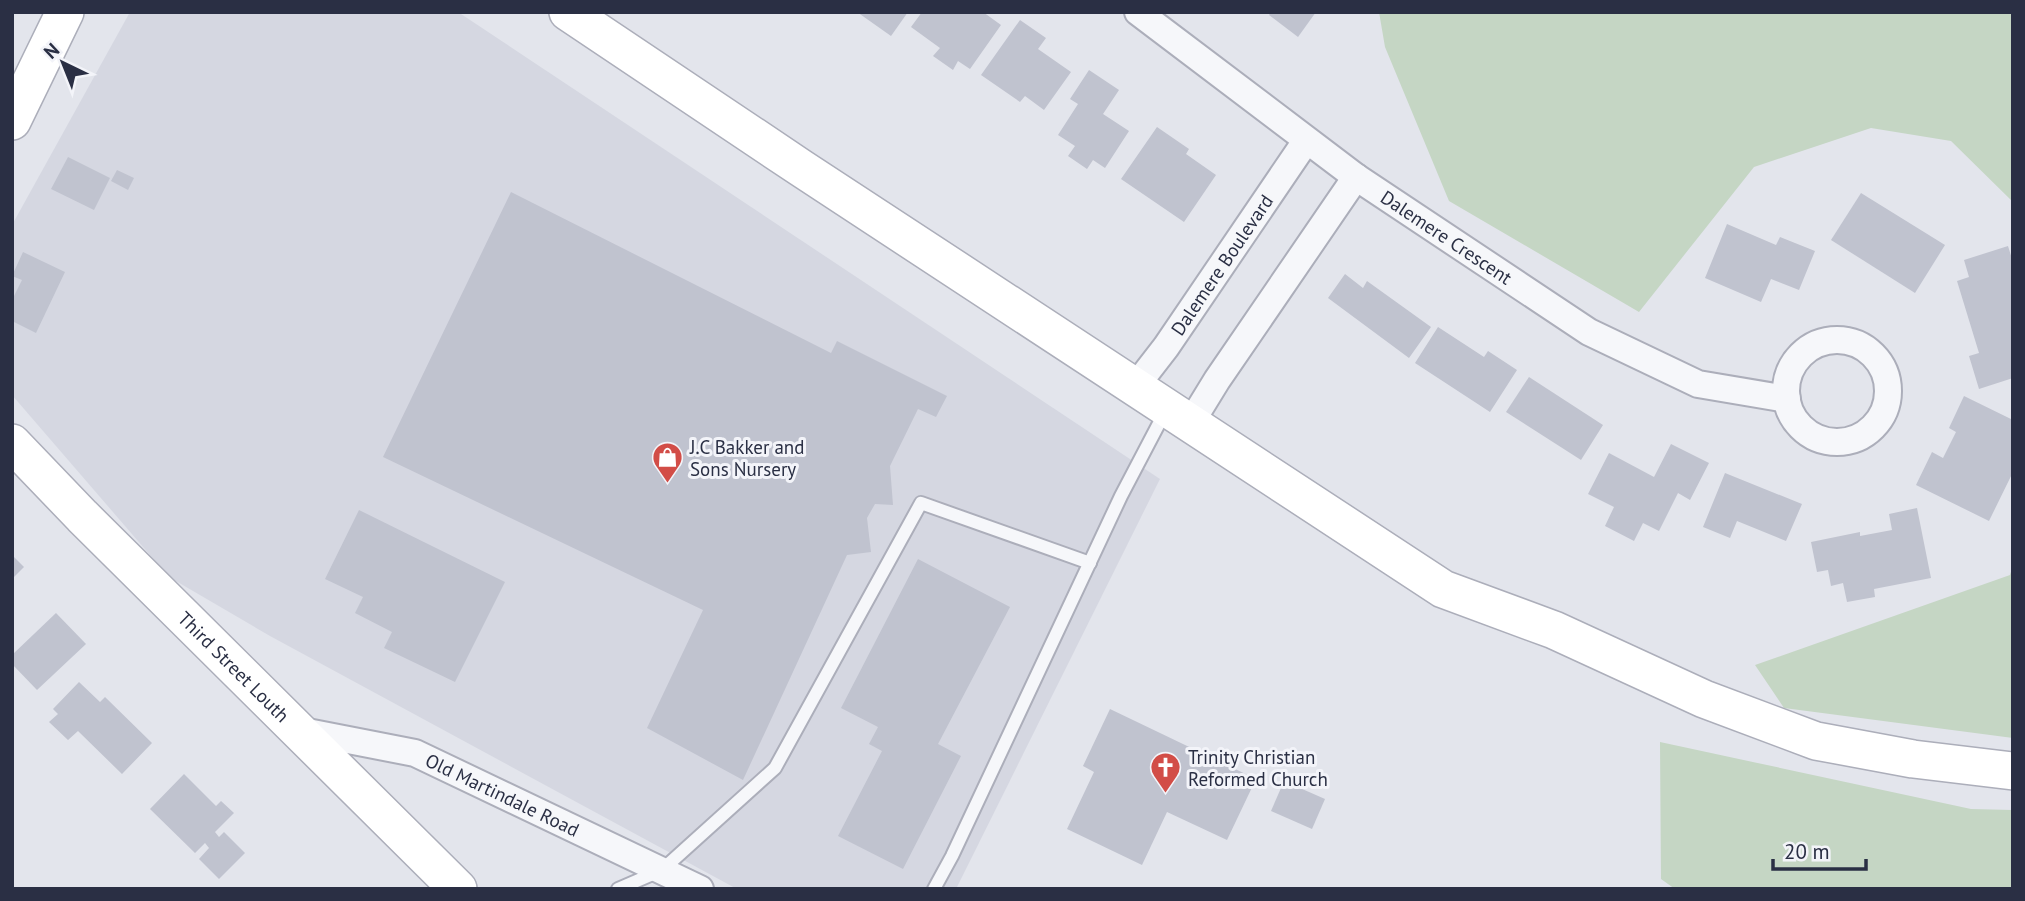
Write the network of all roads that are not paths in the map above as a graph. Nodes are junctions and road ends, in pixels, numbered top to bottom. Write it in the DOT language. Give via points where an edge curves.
graph roads {
  1 [pos="65,12"];
  2 [pos="568,12"];
  3 [pos="1138,12"];
  4 [pos="12,121"];
  5 [pos="1306,141"];
  6 [pos="1356,177"];
  7 [pos="1135,387"];
  8 [pos="1787,399"];
  9 [pos="1179,416"];
  10 [pos="12,443"];
  11 [pos="1090,563"];
  12 [pos="295,729"];
  13 [pos="2013,771"];
  14 [pos="662,870"];
  15 [pos="458,889"];
  16 [pos="618,889"];
  17 [pos="700,889"];
  18 [pos="934,889"];
  1 -- 4 [label="main road"];
  2 -- 7 [label="main road"];
  3 -- 5 [label="street, Dalemere Crescent"];
  5 -- 6 [label="street, Dalemere Crescent"];
  5 -- 7 [label="street, Dalemere Boulevard"];
  6 -- 8 [label="street, Dalemere Crescent" via="1589,332 1698,384"];
  6 -- 9 [label="street" via="1217,380"];
  7 -- 9 [label="main road"];
  9 -- 11 [label="lane" via="1121,496"];
  9 -- 13 [label="main road" via="1443,589 1554,630 1704,699 1816,741"];
  10 -- 12 [label="main road, Third Street Louth"];
  11 -- 14 [label="lane" via="921,503 775,768"];
  11 -- 18 [label="lane"];
  12 -- 14 [label="street, Old Martindale Road" via="415,754"];
  12 -- 15 [label="main road, Third Street Louth"];
  14 -- 16 [label="lane"];
  14 -- 17 [label="street, Old Martindale Road"];
}
